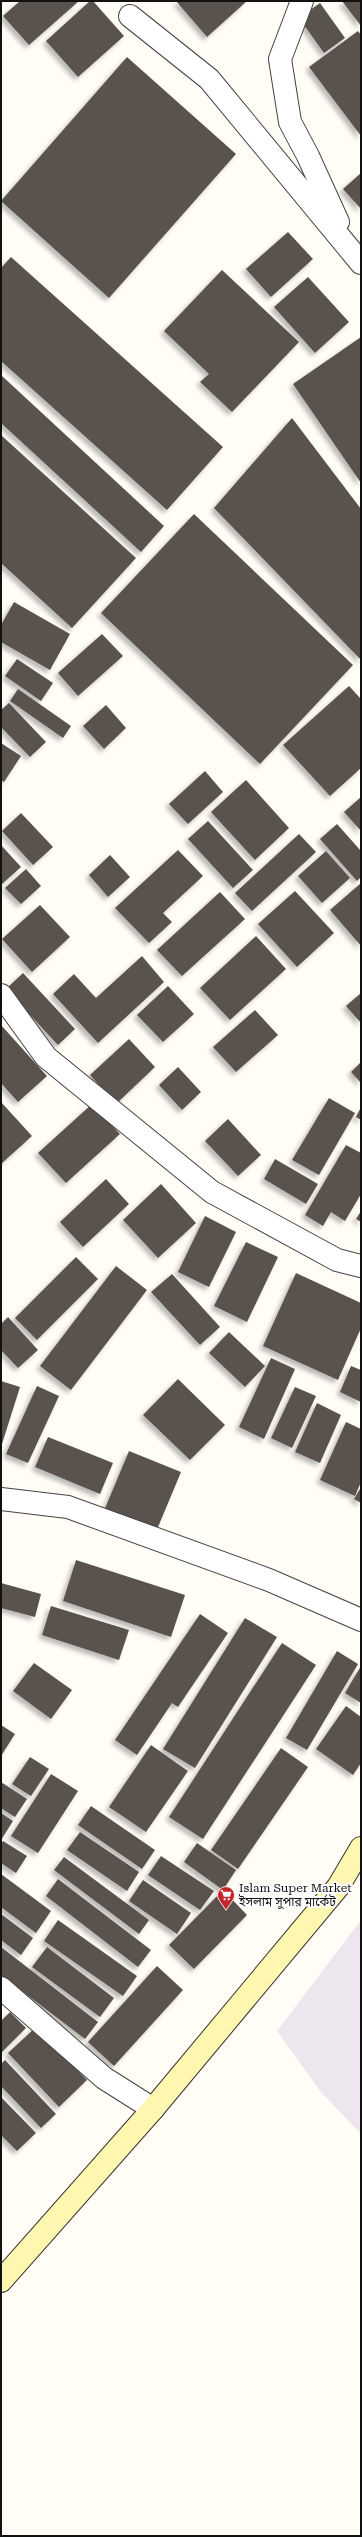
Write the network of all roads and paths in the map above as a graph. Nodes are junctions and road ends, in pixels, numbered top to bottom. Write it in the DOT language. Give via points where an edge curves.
graph roads {
  1 [pos="302,1"];
  2 [pos="130,16"];
  3 [pos="355,255"];
  4 [pos="1,995"];
  5 [pos="361,1266"];
  6 [pos="1,1499"];
  7 [pos="361,1620"];
  8 [pos="361,1848"];
  9 [pos="1,1988"];
  10 [pos="153,2109"];
  11 [pos="1,2281"];
  1 -- 3 [label="street" via="280,59 290,122"];
  2 -- 3 [label="street" via="209,79"];
  4 -- 5 [label="street" via="46,1057 212,1192 337,1260"];
  6 -- 7 [label="street" via="68,1507 269,1580"];
  8 -- 10 [label="street" via="338,1887"];
  9 -- 10 [label="street" via="104,2078"];
  10 -- 11 [label="street"];
}
